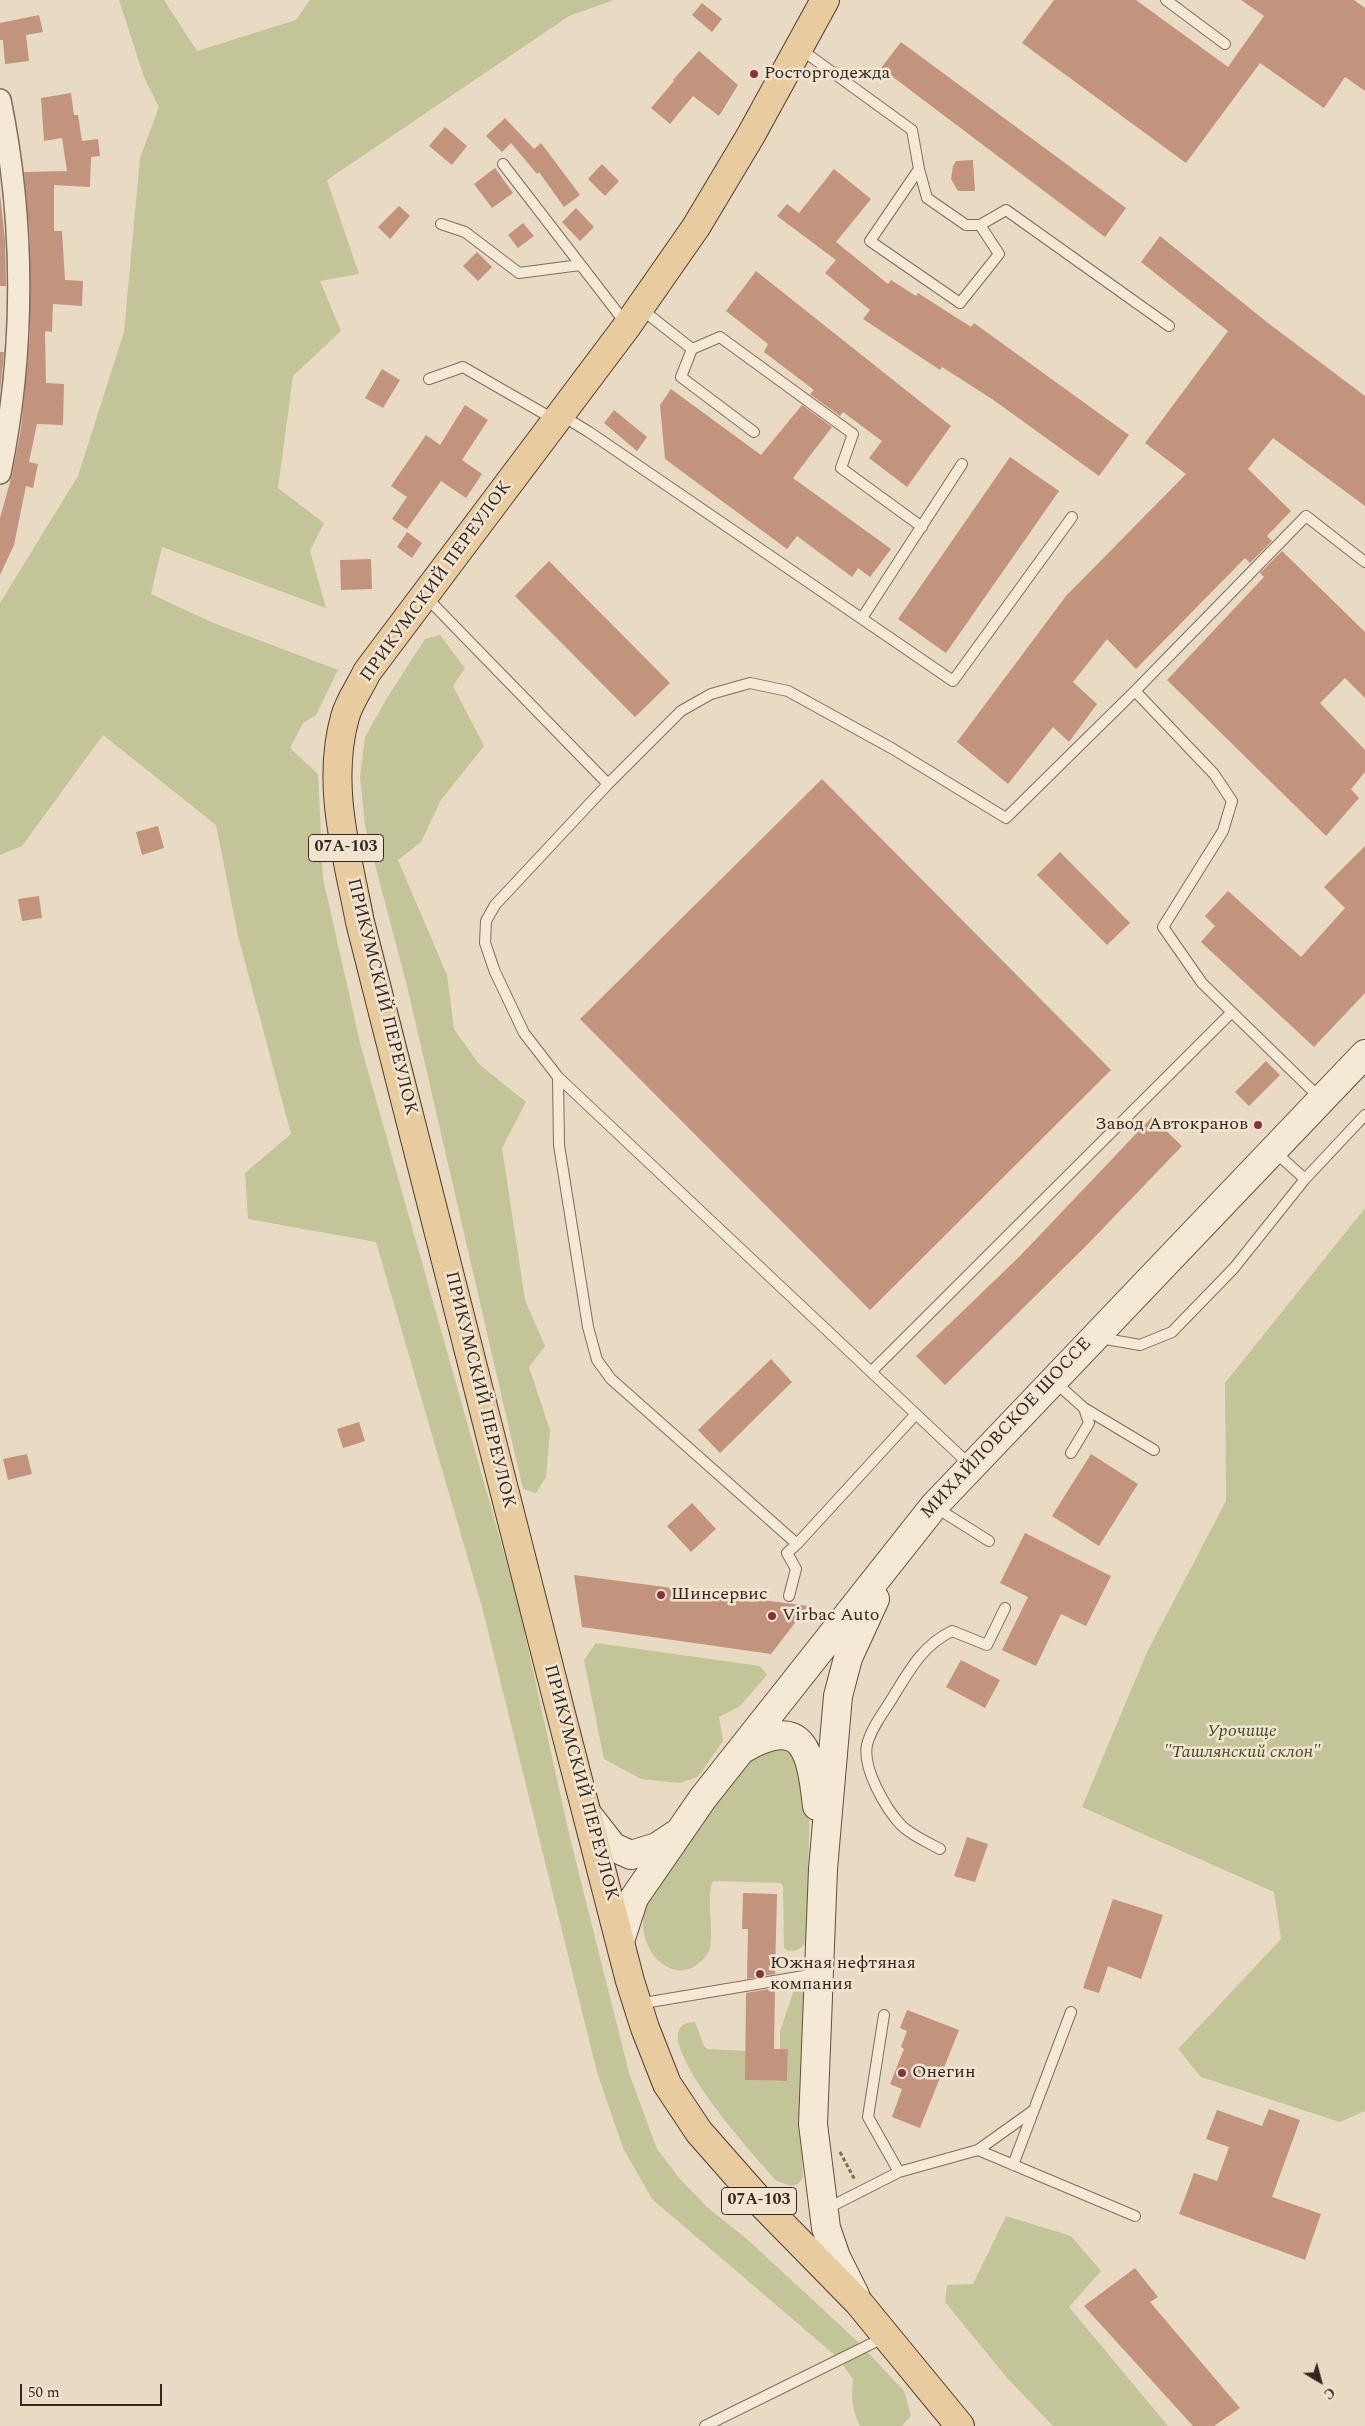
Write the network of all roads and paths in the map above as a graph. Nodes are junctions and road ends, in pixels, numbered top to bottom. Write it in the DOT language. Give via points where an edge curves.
graph roads {
  1 [pos="825,0"];
  2 [pos="1166,0"];
  3 [pos="1225,44"];
  4 [pos="798,48"];
  5 [pos="0,100"];
  6 [pos="503,164"];
  7 [pos="919,170"];
  8 [pos="441,224"];
  9 [pos="980,226"];
  10 [pos="580,265"];
  11 [pos="634,317"];
  12 [pos="1170,326"];
  13 [pos="692,349"];
  14 [pos="429,379"];
  15 [pos="558,418"];
  16 [pos="754,432"];
  17 [pos="962,464"];
  18 [pos="0,473"];
  19 [pos="1072,517"];
  20 [pos="922,527"];
  21 [pos="1365,562"];
  22 [pos="424,595"];
  23 [pos="862,618"];
  24 [pos="1135,691"];
  25 [pos="608,784"];
  26 [pos="1231,1013"];
  27 [pos="1365,1054"];
  28 [pos="558,1077"];
  29 [pos="1322,1101"];
  30 [pos="1365,1115"];
  31 [pos="1274,1151"];
  32 [pos="1304,1179"];
  33 [pos="1094,1337"];
  34 [pos="871,1372"];
  35 [pos="1052,1380"];
  36 [pos="1084,1408"];
  37 [pos="916,1414"];
  38 [pos="1154,1450"];
  39 [pos="1071,1453"];
  40 [pos="971,1466"];
  41 [pos="934,1506"];
  42 [pos="906,1540"];
  43 [pos="989,1540"];
  44 [pos="797,1544"];
  45 [pos="789,1596"];
  46 [pos="1005,1608"];
  47 [pos="741,1750"];
  48 [pos="588,1815"];
  49 [pos="680,1831"];
  50 [pos="940,1849"];
  51 [pos="823,1869"];
  52 [pos="621,1938"];
  53 [pos="818,1974"];
  54 [pos="638,2004"];
  55 [pos="1070,2012"];
  56 [pos="884,2015"];
  57 [pos="1034,2110"];
  58 [pos="978,2150"];
  59 [pos="1013,2165"];
  60 [pos="899,2172"];
  61 [pos="823,2210"];
  62 [pos="1134,2216"];
  63 [pos="859,2303"];
  64 [pos="886,2336"];
  65 [pos="705,2426"];
  66 [pos="960,2426"];
  1 -- 4 [label="main road, ПРИКУМСКИЙ ПЕРЕУЛОК / 07А-103"];
  2 -- 3 [label="lane"];
  4 -- 7 [label="lane" via="912,130"];
  4 -- 11 [label="main road, ПРИКУМСКИЙ ПЕРЕУЛОК / 07А-103" via="721,186"];
  5 -- 18 [label="street" via="8,141 21,287 9,431"];
  6 -- 10 [label="lane"];
  7 -- 9 [label="lane" via="927,198 966,225"];
  7 -- 9 [label="lane" via="870,242 960,303 999,254"];
  8 -- 10 [label="lane" via="465,232 520,272"];
  9 -- 12 [label="lane" via="1006,210"];
  10 -- 11 [label="lane"];
  11 -- 13 [label="lane"];
  11 -- 15 [label="main road, ПРИКУМСКИЙ ПЕРЕУЛОК / 07А-103"];
  13 -- 16 [label="lane" via="681,377"];
  13 -- 20 [label="lane" via="720,337 852,434 841,468"];
  14 -- 15 [label="lane" via="464,367"];
  15 -- 22 [label="main road, ПРИКУМСКИЙ ПЕРЕУЛОК / 07А-103"];
  15 -- 23 [label="lane" via="589,432"];
  17 -- 20 [label="lane"];
  19 -- 23 [label="lane" via="953,681"];
  20 -- 23 [label="lane"];
  21 -- 24 [label="lane" via="1306,516"];
  22 -- 25 [label="lane"];
  22 -- 48 [label="main road, ПРИКУМСКИЙ ПЕРЕУЛОК / 07А-103" via="367,672 346,715 337,754 336,790 360,922"];
  24 -- 25 [label="lane" via="1006,818 893,749 788,691 750,683 711,694 682,710"];
  24 -- 26 [label="lane" via="1214,774 1232,801 1223,831 1163,927 1202,983"];
  25 -- 28 [label="lane" via="494,905 486,921 485,943 495,972 524,1032"];
  26 -- 29 [label="lane"];
  26 -- 34 [label="lane"];
  27 -- 29 [label="main road, МИХАЙЛОВСКОЕ ШОССЕ"];
  28 -- 34 [label="lane"];
  28 -- 44 [label="lane" via="559,1145 588,1327 597,1360 611,1379"];
  29 -- 31 [label="main road, МИХАЙЛОВСКОЕ ШОССЕ"];
  30 -- 32 [label="lane"];
  31 -- 32 [label="lane"];
  31 -- 33 [label="main road, МИХАЙЛОВСКОЕ ШОССЕ"];
  32 -- 33 [label="lane" via="1234,1268 1172,1332 1140,1345"];
  33 -- 35 [label="main road, МИХАЙЛОВСКОЕ ШОССЕ"];
  34 -- 37 [label="lane"];
  35 -- 36 [label="lane"];
  35 -- 40 [label="main road, МИХАЙЛОВСКОЕ ШОССЕ"];
  36 -- 38 [label="lane"];
  36 -- 39 [label="lane" via="1089,1423"];
  37 -- 40 [label="lane"];
  37 -- 44 [label="lane"];
  40 -- 41 [label="main road, МИХАЙЛОВСКОЕ ШОССЕ"];
  41 -- 42 [label="main road, МИХАЙЛОВСКОЕ ШОССЕ"];
  41 -- 43 [label="lane"];
  42 -- 47 [label="main road, МИХАЙЛОВСКОЕ ШОССЕ"];
  42 -- 51 [label="main road" via="862,1623 838,1696"];
  44 -- 45 [label="lane" via="787,1553 796,1569"];
  46 -- 50 [label="lane" via="987,1645 952,1631 936,1639 920,1654 880,1718 867,1746 867,1762 890,1812 902,1826"];
  47 -- 49 [label="main road, МИХАЙЛОВСКОЕ ШОССЕ"];
  47 -- 51 [label="main road" via="762,1738 779,1734 792,1736 803,1745 814,1777"];
  48 -- 49 [label="main road" via="613,1847 631,1855 657,1847"];
  48 -- 52 [label="main road, ПРИКУМСКИЙ ПЕРЕУЛОК / 07А-103"];
  49 -- 52 [label="main road, МИХАЙЛОВСКОЕ ШОССЕ" via="634,1898"];
  51 -- 53 [label="main road"];
  52 -- 54 [label="main road, 07А-103"];
  53 -- 54 [label="lane"];
  53 -- 61 [label="main road" via="813,2124"];
  54 -- 63 [label="main road, 07А-103" via="667,2084 700,2132 765,2207"];
  55 -- 57 [label="lane"];
  56 -- 60 [label="lane" via="868,2117"];
  57 -- 58 [label="lane"];
  57 -- 59 [label="lane"];
  58 -- 59 [label="lane"];
  58 -- 60 [label="lane"];
  59 -- 62 [label="lane"];
  60 -- 61 [label="lane"];
  61 -- 63 [label="main road" via="836,2258"];
  63 -- 64 [label="main road, 07А-103"];
  64 -- 65 [label="lane"];
  64 -- 66 [label="main road, 07А-103"];
}
